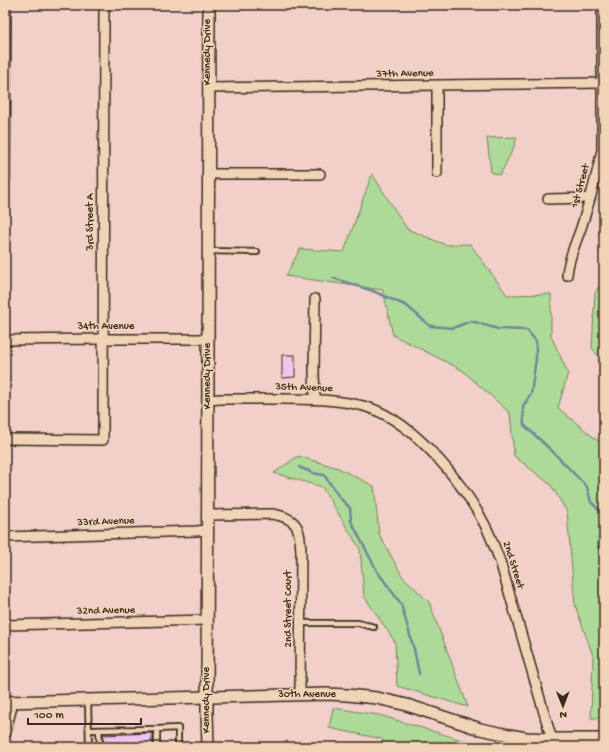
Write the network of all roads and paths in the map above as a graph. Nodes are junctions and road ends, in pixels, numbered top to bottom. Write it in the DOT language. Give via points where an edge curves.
graph roads {
  1 [pos="6,5"];
  2 [pos="104,5"];
  3 [pos="209,5"];
  4 [pos="602,5"];
  5 [pos="603,83"];
  6 [pos="437,86"];
  7 [pos="208,88"];
  8 [pos="438,173"];
  9 [pos="209,174"];
  10 [pos="320,174"];
  11 [pos="5,179"];
  12 [pos="590,198"];
  13 [pos="548,199"];
  14 [pos="208,251"];
  15 [pos="257,252"];
  16 [pos="567,275"];
  17 [pos="314,299"];
  18 [pos="103,339"];
  19 [pos="208,339"];
  20 [pos="5,340"];
  21 [pos="315,399"];
  22 [pos="208,400"];
  23 [pos="395,420"];
  24 [pos="5,439"];
  25 [pos="208,515"];
  26 [pos="208,530"];
  27 [pos="5,537"];
  28 [pos="208,620"];
  29 [pos="301,623"];
  30 [pos="5,625"];
  31 [pos="374,627"];
  32 [pos="300,694"];
  33 [pos="207,697"];
  34 [pos="88,700"];
  35 [pos="9,702"];
  36 [pos="157,729"];
  37 [pos="89,730"];
  38 [pos="99,730"];
  39 [pos="5,735"];
  40 [pos="604,739"];
  41 [pos="553,743"];
  42 [pos="89,747"];
  43 [pos="100,747"];
  44 [pos="157,747"];
  45 [pos="178,747"];
  46 [pos="208,747"];
  1 -- 11 [label="street"];
  2 -- 18 [label="street, 3rd Street A"];
  3 -- 7 [label="street, Kennedy Drive"];
  4 -- 5 [label="street, 1st Street"];
  5 -- 6 [label="street, 37th Avenue"];
  5 -- 12 [label="street, 1st Street" via="602,150"];
  6 -- 7 [label="street, 37th Avenue"];
  6 -- 8 [label="street"];
  7 -- 9 [label="street, Kennedy Drive"];
  9 -- 10 [label="street"];
  9 -- 14 [label="street, Kennedy Drive"];
  12 -- 13 [label="street"];
  12 -- 16 [label="street, 1st Street"];
  14 -- 15 [label="lane"];
  14 -- 19 [label="street, Kennedy Drive"];
  17 -- 21 [label="street"];
  18 -- 19 [label="street, 34th Avenue"];
  18 -- 20 [label="street, 34th Avenue"];
  18 -- 24 [label="street, 3rd Street A" via="103,440"];
  19 -- 22 [label="street, Kennedy Drive"];
  21 -- 22 [label="street, 35th Avenue"];
  21 -- 23 [label="street, 35th Avenue" via="361,406"];
  22 -- 25 [label="street, Kennedy Drive"];
  23 -- 41 [label="street, 2nd Street" via="434,453 460,485 485,524 500,561"];
  25 -- 26 [label="street, Kennedy Drive"];
  25 -- 29 [label="street, 2nd Street Court" via="272,514 288,518 296,525 300,536"];
  26 -- 27 [label="street, 33rd Avenue"];
  26 -- 28 [label="street, Kennedy Drive"];
  28 -- 30 [label="street, 32nd Avenue"];
  28 -- 33 [label="street, Kennedy Drive"];
  29 -- 31 [label="lane" via="358,623"];
  29 -- 32 [label="street, 2nd Street Court"];
  32 -- 33 [label="street, 30th Avenue"];
  32 -- 41 [label="street, 30th Avenue" via="377,698 480,729"];
  33 -- 34 [label="street, 30th Avenue"];
  33 -- 46 [label="street, Kennedy Drive"];
  34 -- 35 [label="street, 30th Avenue"];
  34 -- 37 [label="lane"];
  35 -- 39 [label="street"];
  36 -- 38 [label="lane"];
  36 -- 44 [label="lane"];
  36 -- 45 [label="lane" via="178,728"];
  37 -- 38 [label="lane"];
  37 -- 42 [label="lane"];
  38 -- 43 [label="lane"];
  40 -- 41 [label="street, 30th Avenue"];
}
